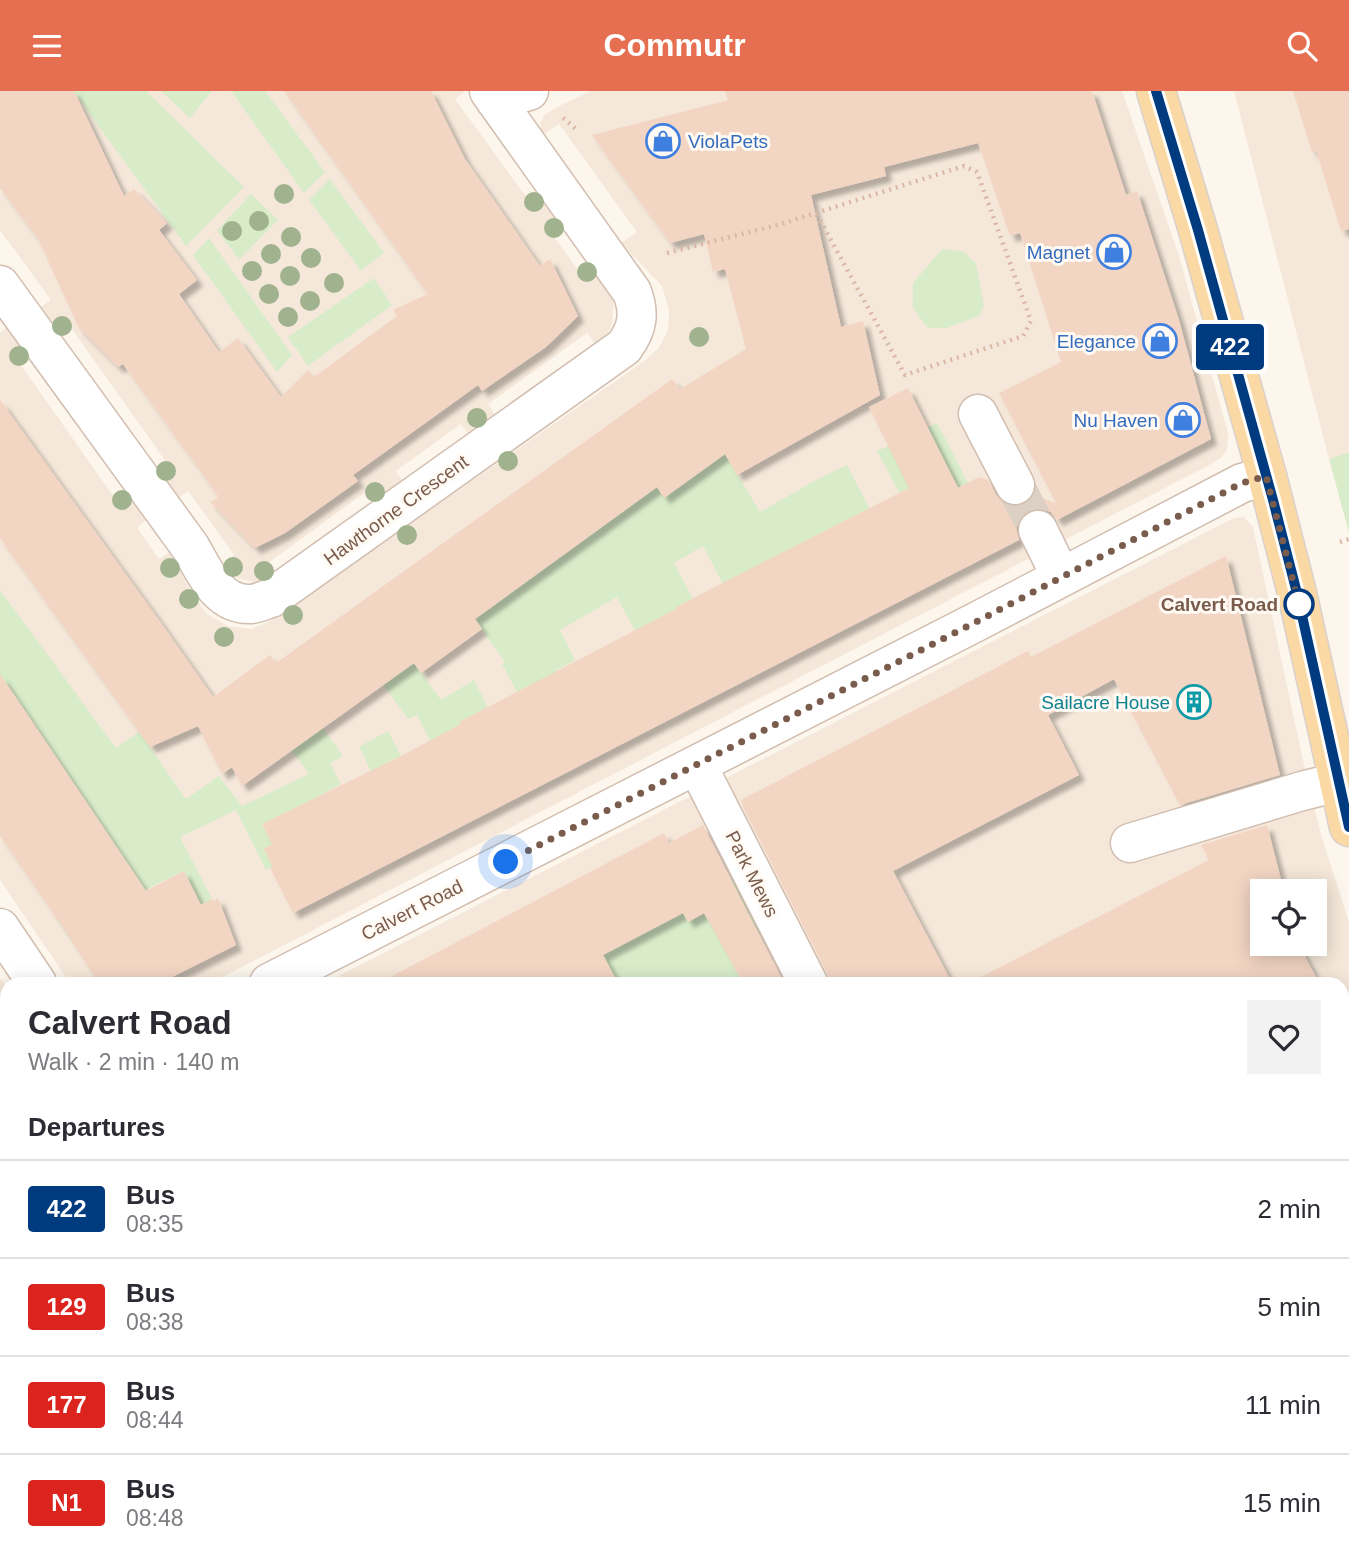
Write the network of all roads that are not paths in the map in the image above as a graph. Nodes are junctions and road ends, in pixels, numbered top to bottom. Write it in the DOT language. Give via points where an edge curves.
graph roads {
  1 [pos="1156,91"];
  2 [pos="504,94"];
  3 [pos="0,285"];
  4 [pos="978,414"];
  5 [pos="1266,476"];
  6 [pos="1015,485"];
  7 [pos="1038,530"];
  8 [pos="1061,577"];
  9 [pos="697,765"];
  10 [pos="1338,782"];
  11 [pos="1349,827"];
  12 [pos="1130,843"];
  13 [pos="0,928"];
  14 [pos="33,977"];
  15 [pos="281,977"];
  16 [pos="805,977"];
  1 -- 5 [label="main road"];
  2 -- 3 [label="street, Hawthorne Crescent" via="632,292 637,313 631,337 624,347 271,598 239,603 209,581 191,548"];
  4 -- 6 [label="street"];
  5 -- 8 [label="street, Calvert Road" via="1242,483"];
  5 -- 10 [label="main road"];
  7 -- 8 [label="street"];
  8 -- 9 [label="street, Calvert Road"];
  9 -- 15 [label="street, Calvert Road"];
  9 -- 16 [label="street, Park Mews"];
  10 -- 11 [label="main road"];
  10 -- 12 [label="street"];
  13 -- 14 [label="street"];
}
